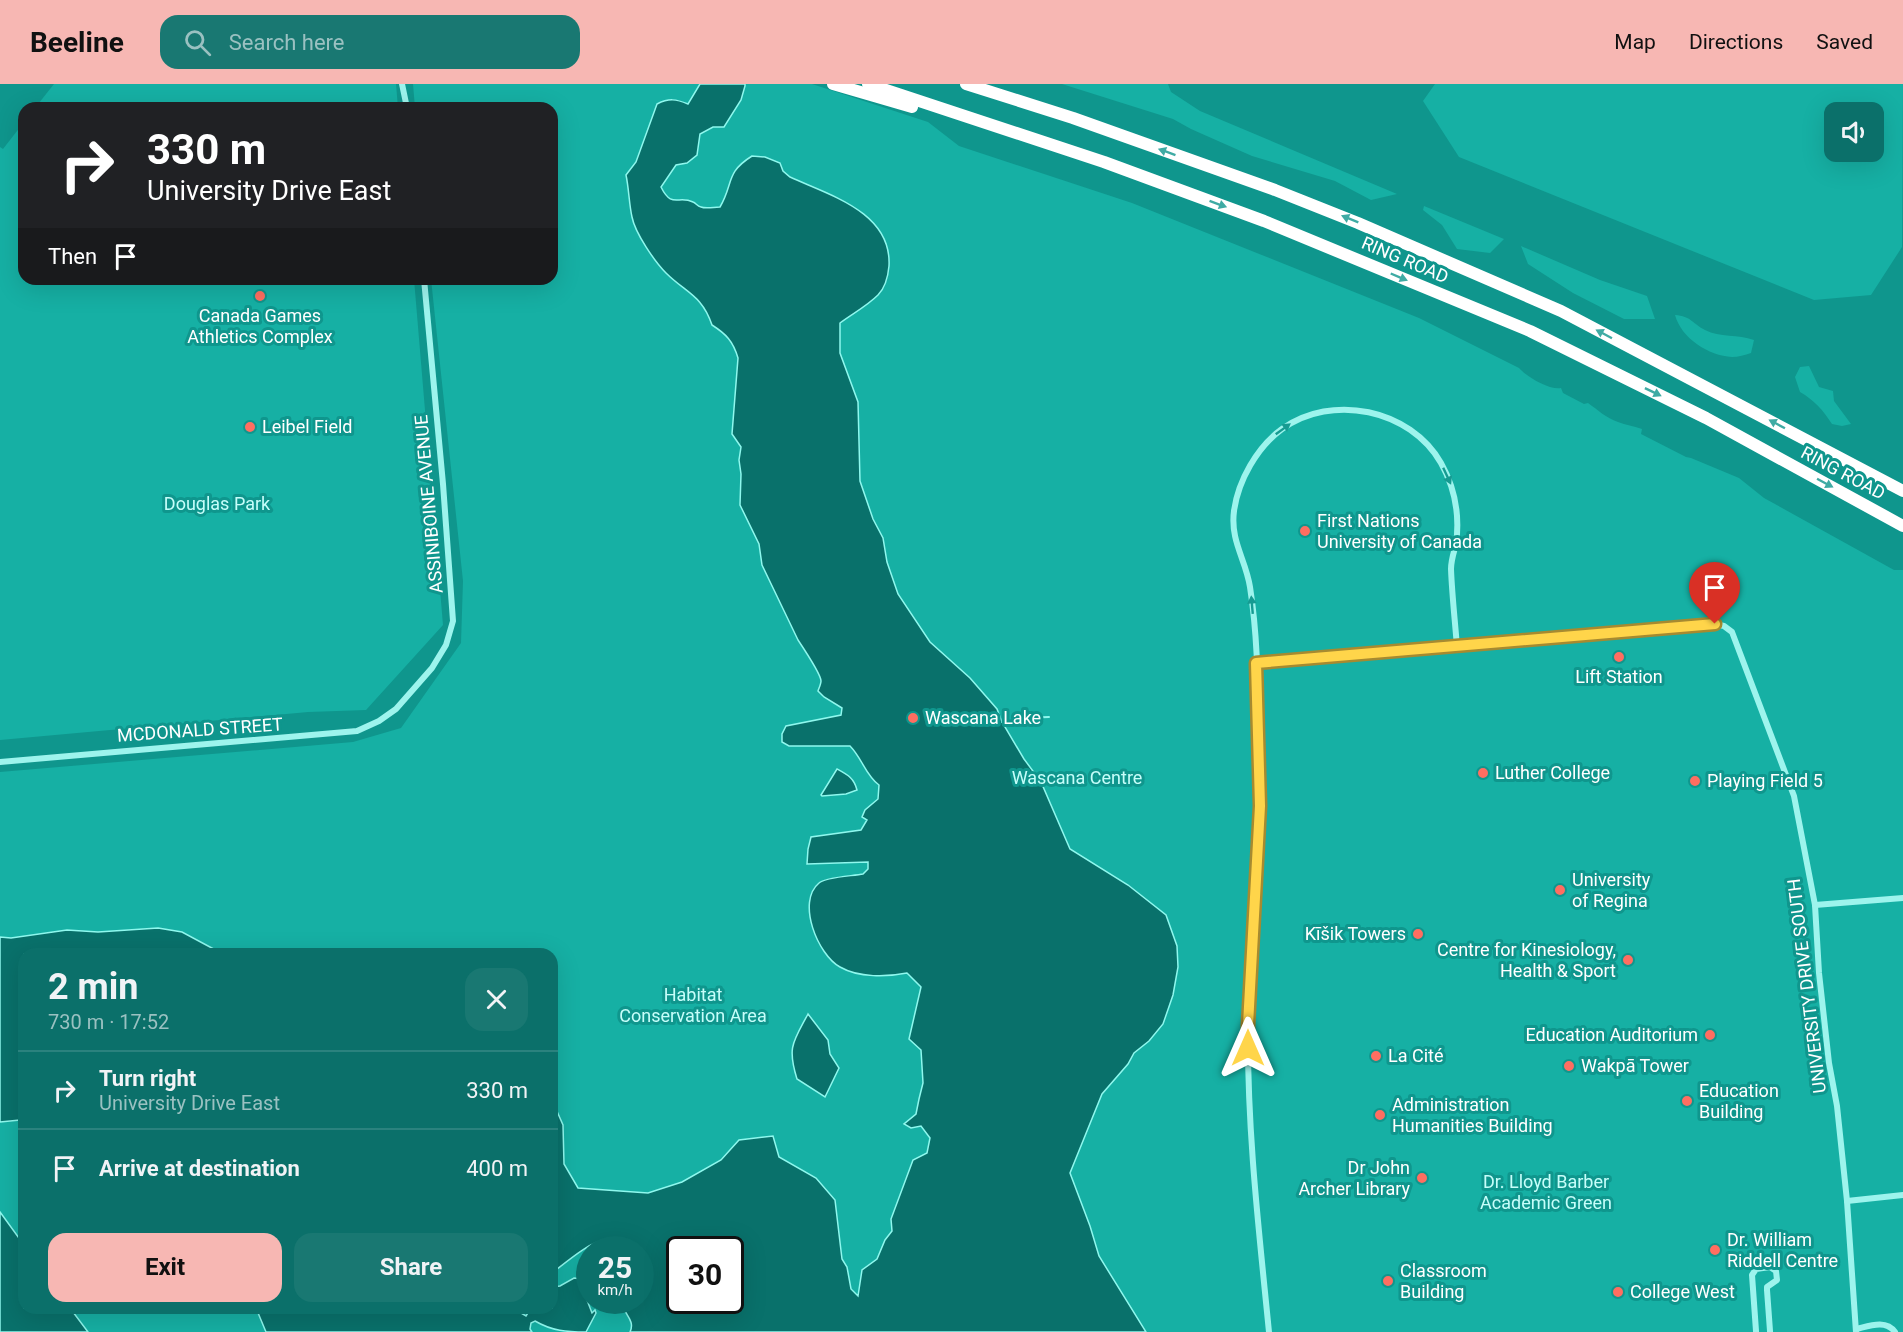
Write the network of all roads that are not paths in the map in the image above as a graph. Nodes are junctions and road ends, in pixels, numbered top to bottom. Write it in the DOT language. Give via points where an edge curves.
graph roads {
  1 [pos="402,84"];
  2 [pos="833,84"];
  3 [pos="868,84"];
  4 [pos="966,84"];
  5 [pos="406,102"];
  6 [pos="1104,162"];
  7 [pos="425,285"];
  8 [pos="1903,491"];
  9 [pos="1903,526"];
  10 [pos="1457,647"];
  11 [pos="1256,663"];
  12 [pos="396,709"];
  13 [pos="0,762"];
  14 [pos="1903,898"];
  15 [pos="1815,905"];
  16 [pos="1903,1195"];
  17 [pos="1847,1201"];
  18 [pos="1770,1330"];
  19 [pos="1856,1330"];
  20 [pos="1756,1331"];
  21 [pos="1269,1332"];
  22 [pos="1895,1332"];
  1 -- 5 [label="street"];
  2 -- 6 [label="highway"];
  3 -- 6 [label="highway, RING ROAD"];
  8 -- 4 [label="highway, RING ROAD, one-way" via="1561,311 1275,190"];
  6 -- 9 [label="highway, RING ROAD, one-way" via="1264,221 1530,331 1706,418"];
  7 -- 12 [label="street, ASSINIBOINE AVENUE" via="453,621 446,645 432,668"];
  10 -- 11 [label="street"];
  11 -- 10 [label="street, one-way" via="1250,588 1237,549 1234,510 1248,468 1262,448 1296,421 1330,411 1367,412 1397,421 1415,432 1441,463 1457,509 1451,565"];
  10 -- 15 [label="street, UNIVERSITY DRIVE SOUTH" via="1724,626 1732,632 1794,796"];
  11 -- 21 [label="street" via="1260,806 1248,1025 1257,1222"];
  12 -- 13 [label="street, MCDONALD STREET" via="369,726 345,733"];
  14 -- 15 [label="street"];
  15 -- 17 [label="street, UNIVERSITY DRIVE SOUTH" via="1819,973"];
  16 -- 17 [label="street"];
  17 -- 19 [label="street, UNIVERSITY DRIVE SOUTH"];
  18 -- 20 [label="street" via="1767,1287 1777,1276 1770,1267 1756,1269 1752,1275"];
  19 -- 22 [label="street" via="1884,1324"];
}
